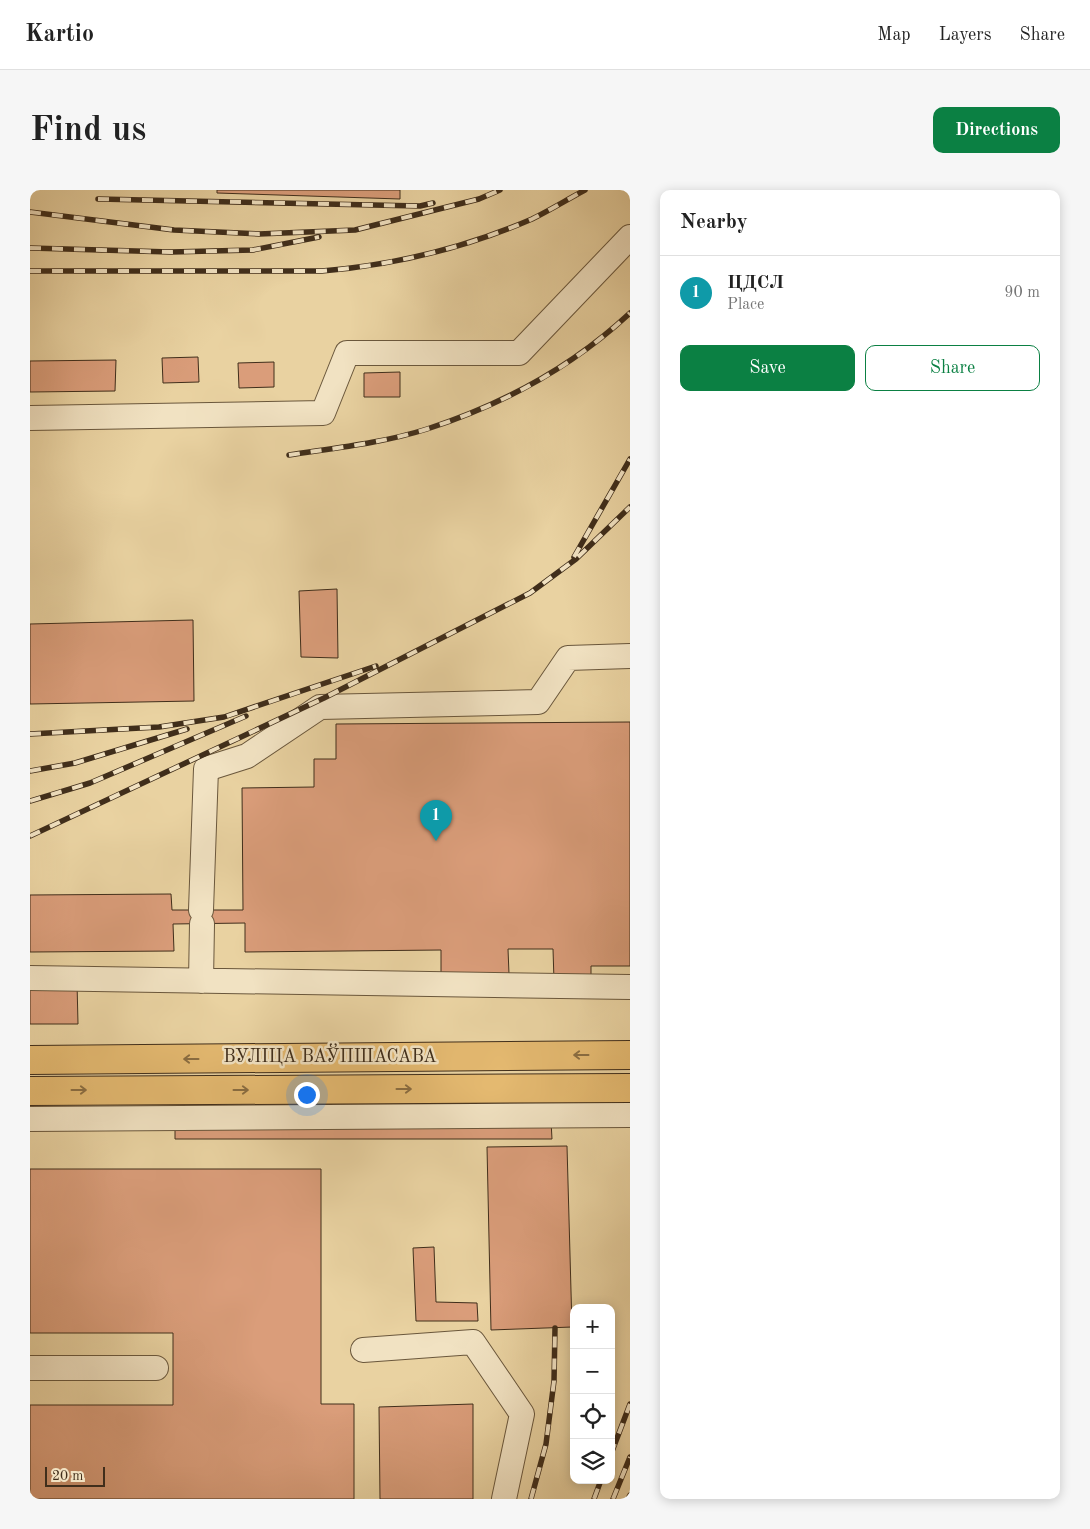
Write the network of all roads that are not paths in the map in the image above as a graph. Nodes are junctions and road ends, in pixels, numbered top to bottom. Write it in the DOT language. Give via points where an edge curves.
graph roads {
  1 [pos="630,237"];
  2 [pos="30,418"];
  3 [pos="630,656"];
  4 [pos="30,978"];
  5 [pos="201,981"];
  6 [pos="630,987"];
  7 [pos="630,1055"];
  8 [pos="30,1060"];
  9 [pos="630,1088"];
  10 [pos="30,1091"];
  11 [pos="630,1115"];
  12 [pos="30,1119"];
  13 [pos="363,1350"];
  14 [pos="30,1368"];
  15 [pos="156,1368"];
  16 [pos="504,1499"];
  1 -- 2 [label="lane" via="519,353 347,353 323,413"];
  3 -- 5 [label="lane" via="568,658 538,702 320,707 246,756 206,769"];
  4 -- 5 [label="lane"];
  5 -- 6 [label="lane"];
  7 -- 8 [label="main road, ВУЛІЦА ВАЎПШАСАВА, one-way"];
  10 -- 9 [label="main road, ВУЛІЦА ВАЎПШАСАВА, one-way"];
  11 -- 12 [label="lane"];
  13 -- 16 [label="lane" via="473,1342 522,1414"];
  14 -- 15 [label="lane"];
}
